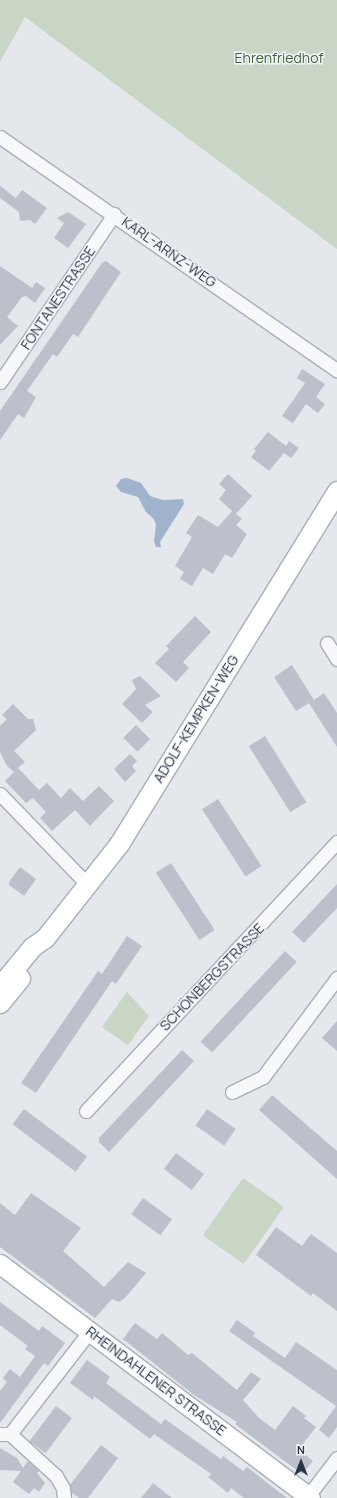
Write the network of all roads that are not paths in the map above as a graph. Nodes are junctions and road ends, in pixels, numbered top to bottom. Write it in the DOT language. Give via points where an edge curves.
graph roads {
  1 [pos="0,137"];
  2 [pos="114,214"];
  3 [pos="337,370"];
  4 [pos="0,382"];
  5 [pos="337,491"];
  6 [pos="327,643"];
  7 [pos="337,659"];
  8 [pos="0,794"];
  9 [pos="337,842"];
  10 [pos="88,885"];
  11 [pos="45,938"];
  12 [pos="337,978"];
  13 [pos="0,986"];
  14 [pos="0,1003"];
  15 [pos="232,1092"];
  16 [pos="86,1111"];
  17 [pos="0,1264"];
  18 [pos="90,1331"];
  19 [pos="5,1434"];
  20 [pos="337,1458"];
  21 [pos="309,1497"];
  22 [pos="64,1498"];
  1 -- 2 [label="street, KARL-ARNZ-WEG"];
  2 -- 3 [label="street, KARL-ARNZ-WEG"];
  2 -- 4 [label="street, FONTANESTRASSE"];
  5 -- 10 [label="main road, ADOLF-KEMPKEN-WEG" via="119,844"];
  6 -- 7 [label="street"];
  8 -- 10 [label="street"];
  9 -- 16 [label="street, SCHÖNBERGSTRASSE"];
  10 -- 11 [label="main road, ADOLF-KEMPKEN-WEG"];
  11 -- 13 [label="main road, ADOLF-KEMPKEN-WEG" via="32,946"];
  11 -- 14 [label="main road, ADOLF-KEMPKEN-WEG" via="40,953"];
  12 -- 15 [label="street" via="264,1078"];
  17 -- 18 [label="main road, RHEINDAHLENER STRASSE"];
  18 -- 19 [label="street"];
  18 -- 21 [label="main road, RHEINDAHLENER STRASSE"];
  19 -- 22 [label="street" via="56,1476"];
  20 -- 21 [label="street"];
}
